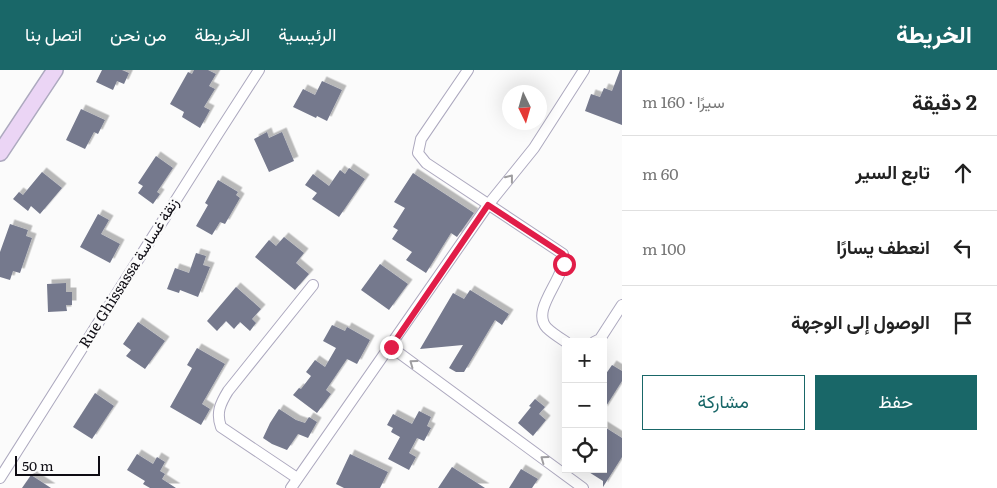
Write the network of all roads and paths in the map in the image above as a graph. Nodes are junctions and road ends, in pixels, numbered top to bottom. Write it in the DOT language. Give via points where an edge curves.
graph roads {
  1 [pos="54,70"];
  2 [pos="260,70"];
  3 [pos="468,70"];
  4 [pos="584,70"];
  5 [pos="0,153"];
  6 [pos="488,205"];
  7 [pos="313,285"];
  8 [pos="622,305"];
  9 [pos="600,338"];
  10 [pos="562,339"];
  11 [pos="391,347"];
  12 [pos="0,478"];
  13 [pos="294,485"];
  14 [pos="583,488"];
  1 -- 5 [label="street"];
  2 -- 12 [label="street, Rue Ghissassa زنقة غساسة"];
  3 -- 6 [label="street" via="421,139 418,153 426,163"];
  6 -- 4 [label="street, one-way" via="534,148"];
  6 -- 10 [label="street" via="563,254 564,264 542,314 546,327"];
  6 -- 11 [label="street"];
  7 -- 13 [label="street" via="228,391 218,412 221,427"];
  8 -- 9 [label="street"];
  11 -- 13 [label="street"];
  14 -- 11 [label="street, one-way"];
}
